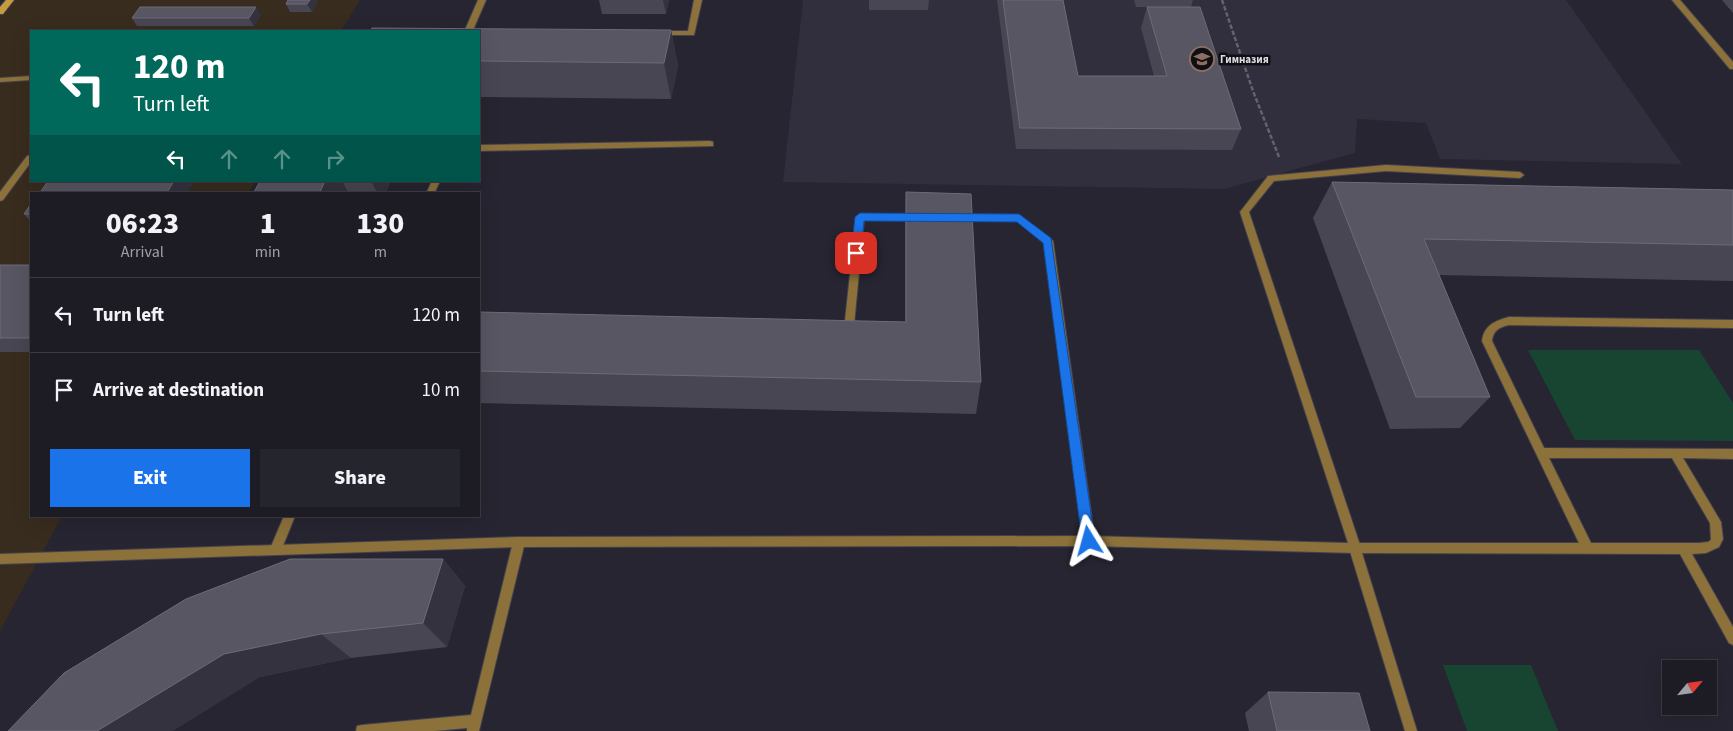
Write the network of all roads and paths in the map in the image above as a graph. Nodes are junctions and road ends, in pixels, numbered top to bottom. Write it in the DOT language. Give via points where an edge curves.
graph roads {
  1 [pos="10,0"];
  2 [pos="482,0"];
  3 [pos="698,0"];
  4 [pos="1222,0"];
  5 [pos="1676,0"];
  6 [pos="0,12"];
  7 [pos="465,30"];
  8 [pos="479,30"];
  9 [pos="652,32"];
  10 [pos="1733,66"];
  11 [pos="30,78"];
  12 [pos="0,80"];
  13 [pos="710,144"];
  14 [pos="480,148"];
  15 [pos="30,158"];
  16 [pos="1520,175"];
  17 [pos="1286,177"];
  18 [pos="0,198"];
  19 [pos="929,217"];
  20 [pos="949,218"];
  21 [pos="1733,324"];
  22 [pos="829,325"];
  23 [pos="1541,454"];
  24 [pos="1675,454"];
  25 [pos="1733,454"];
  26 [pos="290,517"];
  27 [pos="1089,541"];
  28 [pos="519,542"];
  29 [pos="1355,548"];
  30 [pos="1587,548"];
  31 [pos="276,549"];
  32 [pos="1683,549"];
  33 [pos="0,559"];
  34 [pos="1733,639"];
  35 [pos="474,726"];
  36 [pos="362,731"];
  37 [pos="1411,731"];
  1 -- 6 [label="main road"];
  2 -- 7 [label="street"];
  3 -- 9 [label="street" via="691,33"];
  4 -- 17 [label="path"];
  5 -- 10 [label="street"];
  7 -- 8 [label="street"];
  11 -- 12 [label="street"];
  13 -- 14 [label="street"];
  15 -- 18 [label="street"];
  16 -- 17 [label="street" via="1386,168"];
  17 -- 29 [label="street" via="1271,178 1244,212"];
  19 -- 22 [label="street" via="860,217 849,325"];
  20 -- 27 [label="street" via="1019,218 1048,241"];
  21 -- 23 [label="street" via="1509,321 1491,327 1487,341"];
  23 -- 24 [label="street"];
  23 -- 30 [label="street"];
  24 -- 25 [label="street"];
  24 -- 32 [label="street" via="1715,522 1719,535 1712,546"];
  26 -- 31 [label="street"];
  27 -- 28 [label="street"];
  27 -- 29 [label="street"];
  28 -- 31 [label="street"];
  28 -- 35 [label="street"];
  29 -- 30 [label="street"];
  29 -- 37 [label="street"];
  30 -- 32 [label="street"];
  31 -- 33 [label="street"];
  32 -- 34 [label="street"];
  35 -- 36 [label="street"];
}
